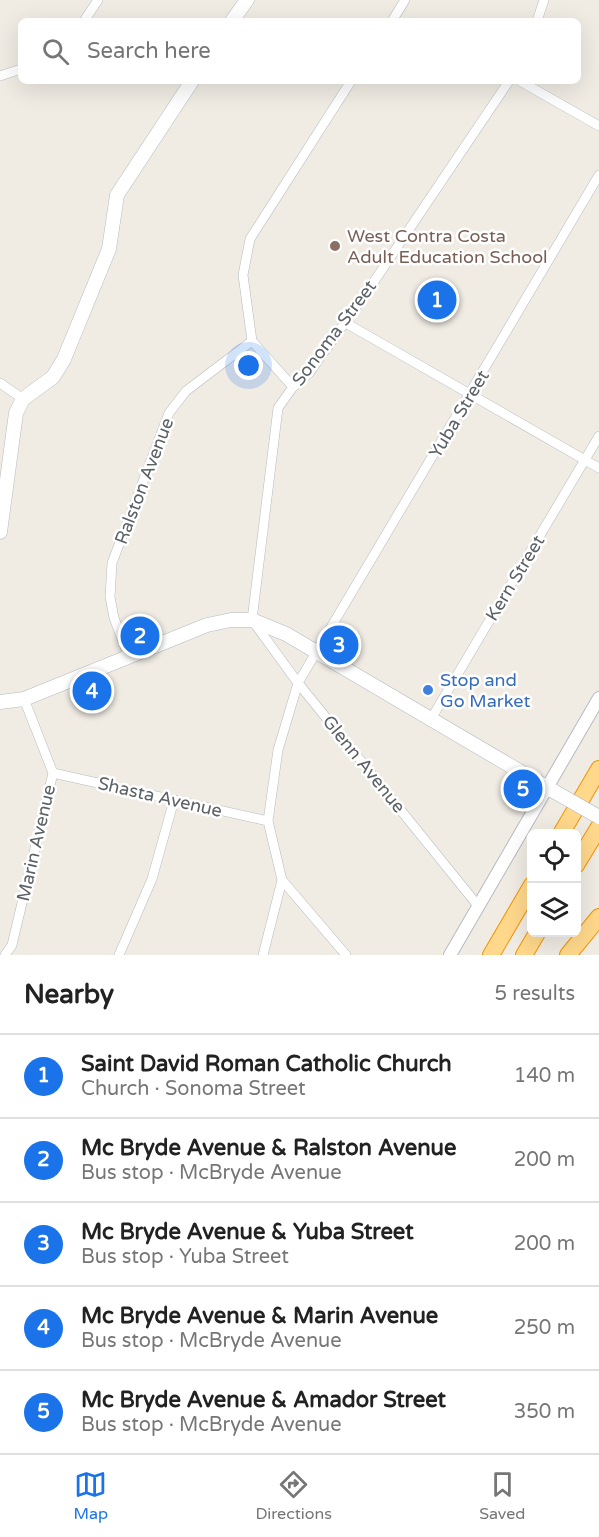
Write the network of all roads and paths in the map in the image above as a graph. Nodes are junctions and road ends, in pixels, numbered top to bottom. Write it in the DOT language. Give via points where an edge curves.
graph roads {
  1 [pos="98,0"];
  2 [pos="247,0"];
  3 [pos="405,0"];
  4 [pos="544,0"];
  5 [pos="86,18"];
  6 [pos="234,18"];
  7 [pos="394,18"];
  8 [pos="538,18"];
  9 [pos="18,70"];
  10 [pos="0,76"];
  11 [pos="190,84"];
  12 [pos="349,84"];
  13 [pos="507,84"];
  14 [pos="525,84"];
  15 [pos="599,126"];
  16 [pos="599,175"];
  17 [pos="344,322"];
  18 [pos="252,341"];
  19 [pos="0,382"];
  20 [pos="293,387"];
  21 [pos="471,393"];
  22 [pos="23,399"];
  23 [pos="599,436"];
  24 [pos="585,460"];
  25 [pos="599,468"];
  26 [pos="0,532"];
  27 [pos="252,620"];
  28 [pos="318,652"];
  29 [pos="129,657"];
  30 [pos="298,683"];
  31 [pos="599,698"];
  32 [pos="24,699"];
  33 [pos="0,702"];
  34 [pos="431,719"];
  35 [pos="599,769"];
  36 [pos="53,773"];
  37 [pos="551,790"];
  38 [pos="174,800"];
  39 [pos="599,817"];
  40 [pos="267,820"];
  41 [pos="599,827"];
  42 [pos="564,829"];
  43 [pos="581,857"];
  44 [pos="282,880"];
  45 [pos="527,892"];
  46 [pos="479,907"];
  47 [pos="599,917"];
  48 [pos="535,937"];
  49 [pos="5,955"];
  50 [pos="119,955"];
  51 [pos="263,955"];
  52 [pos="346,955"];
  53 [pos="450,955"];
  54 [pos="491,955"];
  55 [pos="524,955"];
  56 [pos="568,955"];
  1 -- 5 [label="street"];
  2 -- 6 [label="main road"];
  3 -- 7 [label="street"];
  4 -- 8 [label="street"];
  9 -- 10 [label="street"];
  11 -- 22 [label="main road" via="117,195 109,249 64,359 53,377"];
  12 -- 18 [label="street" via="250,239 243,276"];
  13 -- 17 [label="street, Sonoma Street"];
  14 -- 15 [label="street"];
  16 -- 21 [label="street, Yuba Street"];
  17 -- 20 [label="street, Sonoma Street" via="309,373"];
  17 -- 21 [label="street"];
  18 -- 20 [label="street"];
  18 -- 29 [label="street, Ralston Avenue" via="186,391 170,412 112,563 110,597"];
  19 -- 22 [label="street"];
  20 -- 27 [label="street, Sonoma Street" via="278,408"];
  21 -- 24 [label="street"];
  21 -- 28 [label="street, Yuba Street"];
  22 -- 26 [label="main road" via="16,413"];
  23 -- 24 [label="street, Kern Street"];
  24 -- 25 [label="street"];
  24 -- 34 [label="street, Kern Street"];
  27 -- 28 [label="main road"];
  27 -- 29 [label="main road" via="207,625"];
  27 -- 30 [label="street, Glenn Avenue"];
  28 -- 30 [label="street, Yuba Street"];
  28 -- 34 [label="main road"];
  29 -- 32 [label="main road"];
  30 -- 40 [label="street, Yuba Street" via="278,750"];
  30 -- 46 [label="street, Glenn Avenue"];
  31 -- 37 [label="street"];
  32 -- 33 [label="main road"];
  32 -- 36 [label="street, Marin Avenue"];
  34 -- 37 [label="main road"];
  35 -- 42 [label="highway"];
  36 -- 38 [label="street, Shasta Avenue"];
  36 -- 49 [label="street, Marin Avenue" via="12,945"];
  37 -- 39 [label="main road, bridge"];
  37 -- 46 [label="street"];
  38 -- 40 [label="street, Shasta Avenue"];
  38 -- 50 [label="street" via="152,879"];
  40 -- 44 [label="street"];
  41 -- 43 [label="highway"];
  44 -- 51 [label="street"];
  44 -- 52 [label="street"];
  45 -- 54 [label="highway"];
  46 -- 53 [label="street"];
  47 -- 56 [label="highway"];
  48 -- 55 [label="highway"];
}
